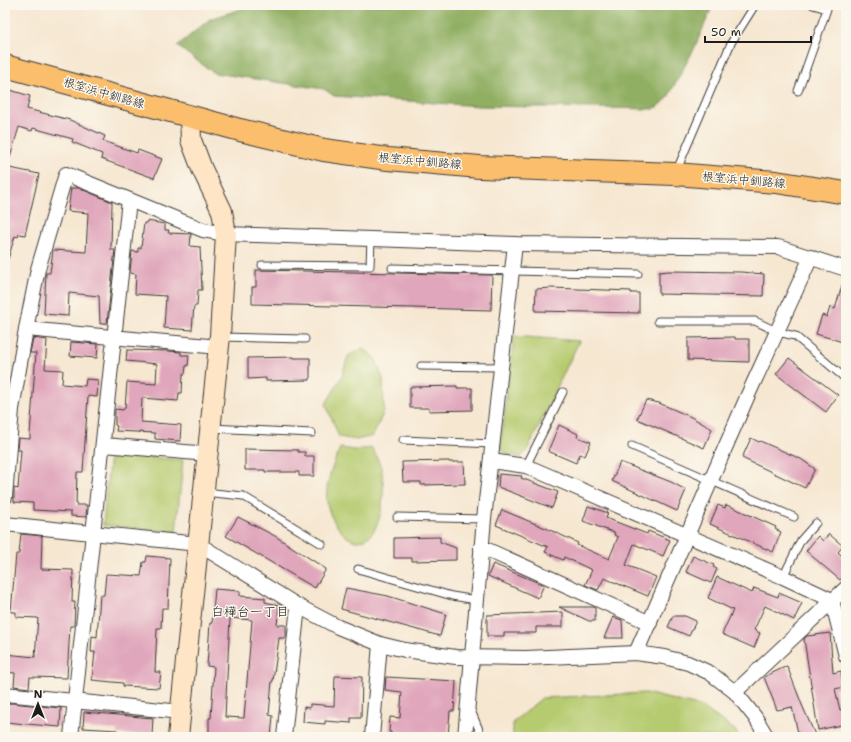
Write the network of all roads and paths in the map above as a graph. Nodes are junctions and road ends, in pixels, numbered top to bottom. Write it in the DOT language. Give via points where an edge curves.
graph roads {
  1 [pos="755,5"];
  2 [pos="813,5"];
  3 [pos="5,66"];
  4 [pos="798,91"];
  5 [pos="190,116"];
  6 [pos="675,174"];
  7 [pos="846,193"];
  8 [pos="129,200"];
  9 [pos="226,234"];
  10 [pos="371,239"];
  11 [pos="515,244"];
  12 [pos="811,258"];
  13 [pos="262,265"];
  14 [pos="392,268"];
  15 [pos="846,269"];
  16 [pos="512,271"];
  17 [pos="638,274"];
  18 [pos="658,321"];
  19 [pos="26,329"];
  20 [pos="778,332"];
  21 [pos="115,337"];
  22 [pos="306,339"];
  23 [pos="220,342"];
  24 [pos="421,366"];
  25 [pos="501,367"];
  26 [pos="846,379"];
  27 [pos="564,392"];
  28 [pos="9,408"];
  29 [pos="210,428"];
  30 [pos="312,433"];
  31 [pos="403,440"];
  32 [pos="492,444"];
  33 [pos="104,445"];
  34 [pos="632,446"];
  35 [pos="208,454"];
  36 [pos="491,461"];
  37 [pos="526,466"];
  38 [pos="712,481"];
  39 [pos="204,492"];
  40 [pos="5,497"];
  41 [pos="397,517"];
  42 [pos="794,517"];
  43 [pos="484,519"];
  44 [pos="816,523"];
  45 [pos="5,524"];
  46 [pos="94,533"];
  47 [pos="687,536"];
  48 [pos="198,544"];
  49 [pos="322,544"];
  50 [pos="482,548"];
  51 [pos="358,569"];
  52 [pos="783,577"];
  53 [pos="846,588"];
  54 [pos="477,600"];
  55 [pos="832,600"];
  56 [pos="298,606"];
  57 [pos="650,623"];
  58 [pos="380,644"];
  59 [pos="636,654"];
  60 [pos="846,656"];
  61 [pos="473,657"];
  62 [pos="735,692"];
  63 [pos="5,694"];
  64 [pos="75,702"];
  65 [pos="469,705"];
  66 [pos="181,712"];
  67 [pos="71,737"];
  68 [pos="178,737"];
  69 [pos="284,737"];
  70 [pos="372,737"];
  71 [pos="465,737"];
  72 [pos="482,737"];
  73 [pos="767,737"];
  1 -- 6 [label="lane" via="731,43"];
  2 -- 4 [label="lane" via="827,9"];
  3 -- 5 [label="main road, 根室浜中釧路線"];
  5 -- 6 [label="main road, 根室浜中釧路線" via="324,150 388,159 480,167"];
  5 -- 9 [label="street" via="191,140 222,211"];
  6 -- 7 [label="main road, 根室浜中釧路線" via="776,182"];
  8 -- 9 [label="street" via="203,230"];
  8 -- 19 [label="street" via="66,174 38,269"];
  8 -- 21 [label="street"];
  9 -- 10 [label="street"];
  9 -- 23 [label="street"];
  10 -- 11 [label="street"];
  10 -- 13 [label="lane" via="370,266"];
  11 -- 12 [label="street" via="778,247"];
  11 -- 16 [label="street"];
  12 -- 15 [label="street"];
  12 -- 20 [label="street"];
  14 -- 16 [label="lane"];
  16 -- 17 [label="lane"];
  16 -- 25 [label="street"];
  18 -- 20 [label="lane" via="756,321"];
  19 -- 21 [label="street"];
  19 -- 28 [label="street"];
  20 -- 26 [label="lane" via="795,336"];
  20 -- 38 [label="street"];
  21 -- 23 [label="street"];
  21 -- 33 [label="street"];
  22 -- 23 [label="lane"];
  23 -- 29 [label="street"];
  24 -- 25 [label="lane"];
  25 -- 32 [label="street"];
  27 -- 37 [label="lane"];
  28 -- 40 [label="street"];
  29 -- 30 [label="lane"];
  29 -- 35 [label="street"];
  31 -- 32 [label="lane"];
  32 -- 36 [label="street"];
  33 -- 35 [label="street"];
  33 -- 46 [label="street"];
  34 -- 38 [label="lane"];
  35 -- 39 [label="street"];
  36 -- 37 [label="street"];
  36 -- 43 [label="street"];
  37 -- 47 [label="street"];
  38 -- 42 [label="lane"];
  38 -- 47 [label="street"];
  39 -- 48 [label="street"];
  39 -- 49 [label="lane" via="243,496"];
  41 -- 43 [label="lane"];
  43 -- 50 [label="street"];
  44 -- 52 [label="lane" via="801,540"];
  45 -- 46 [label="street"];
  46 -- 48 [label="street"];
  46 -- 64 [label="street"];
  47 -- 52 [label="street"];
  47 -- 57 [label="street"];
  48 -- 56 [label="street"];
  48 -- 66 [label="street"];
  50 -- 54 [label="street"];
  50 -- 57 [label="street"];
  51 -- 54 [label="lane" via="452,596"];
  52 -- 55 [label="street"];
  53 -- 55 [label="street"];
  54 -- 61 [label="street"];
  55 -- 60 [label="street"];
  55 -- 62 [label="street"];
  56 -- 58 [label="street" via="338,627"];
  56 -- 69 [label="street"];
  57 -- 59 [label="street"];
  58 -- 61 [label="street" via="405,650"];
  58 -- 70 [label="street"];
  59 -- 61 [label="street"];
  59 -- 62 [label="street" via="688,663 710,673"];
  61 -- 65 [label="street"];
  62 -- 73 [label="street"];
  63 -- 64 [label="street"];
  64 -- 66 [label="street"];
  64 -- 67 [label="street"];
  65 -- 71 [label="street"];
  65 -- 72 [label="lane"];
  66 -- 68 [label="street"];
}
